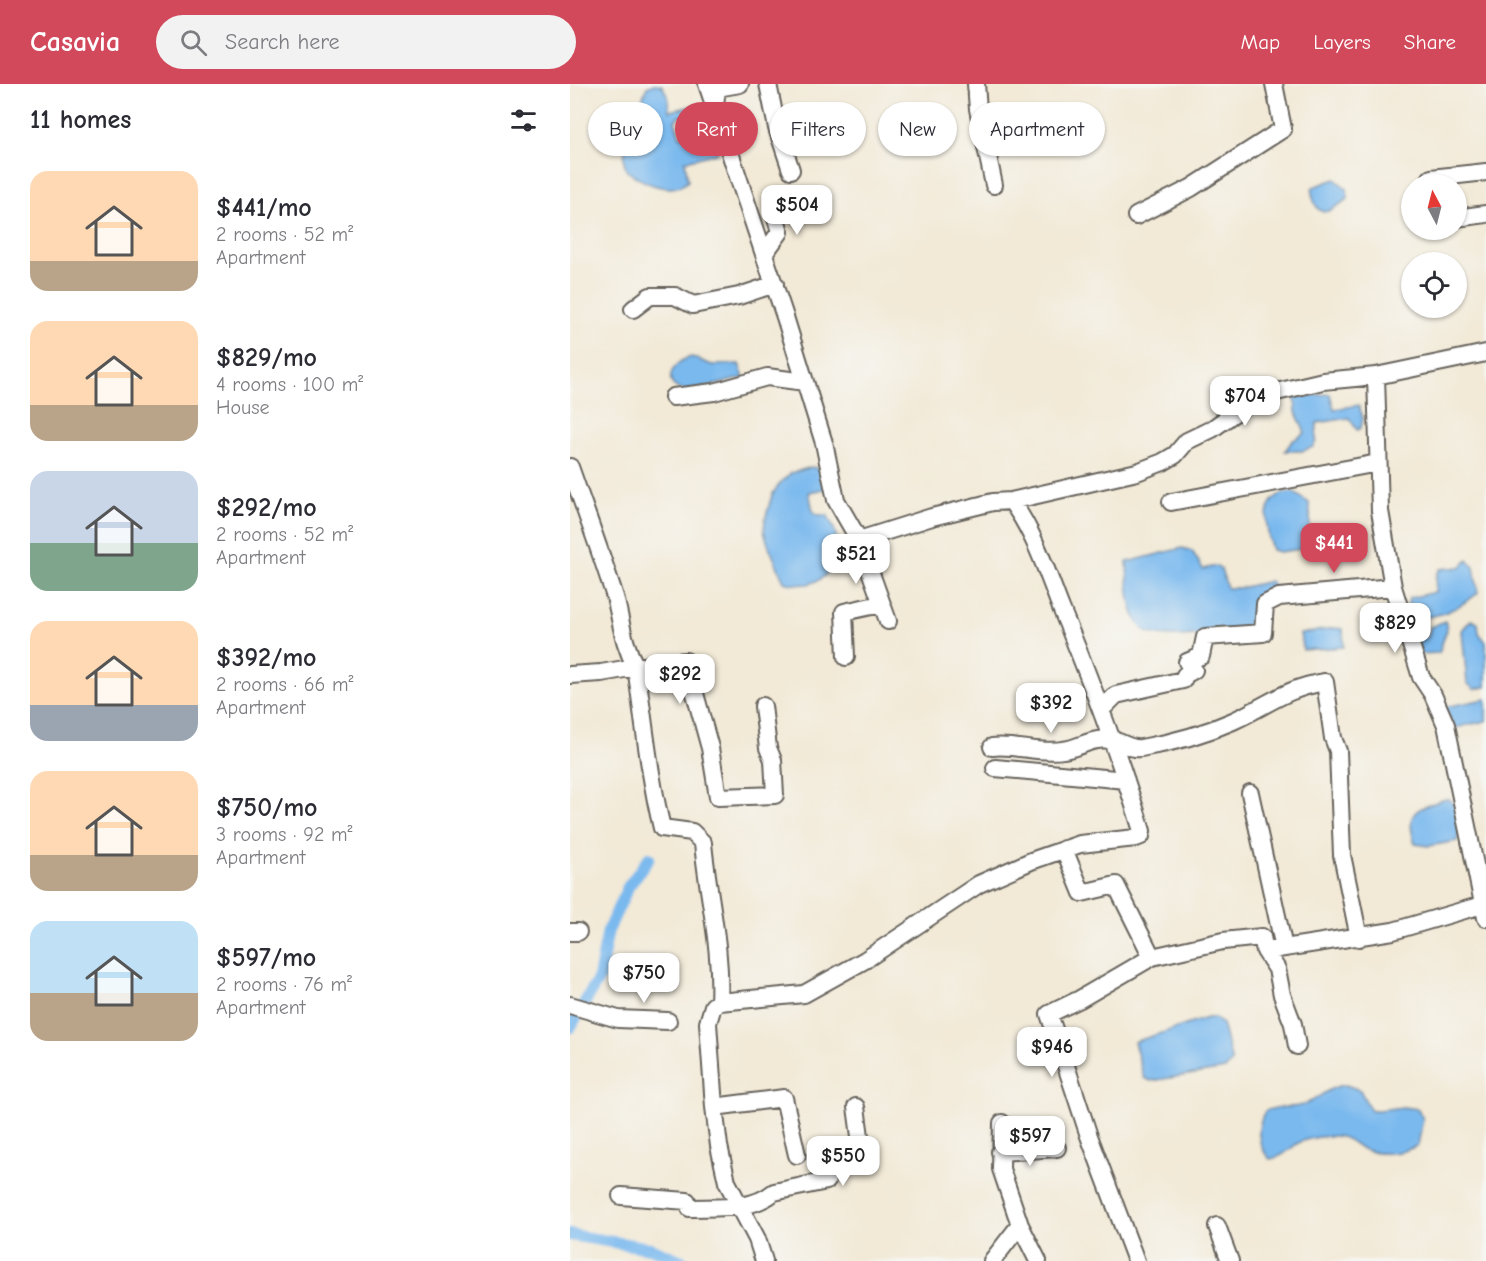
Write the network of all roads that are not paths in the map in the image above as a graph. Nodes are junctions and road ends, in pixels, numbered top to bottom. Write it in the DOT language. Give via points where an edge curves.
graph roads {
  1 [pos="707,84"];
  2 [pos="740,84"];
  3 [pos="768,84"];
  4 [pos="976,84"];
  5 [pos="1274,84"];
  6 [pos="714,102"];
  7 [pos="715,102"];
  8 [pos="732,156"];
  9 [pos="791,170"];
  10 [pos="1486,172"];
  11 [pos="1467,174"];
  12 [pos="994,185"];
  13 [pos="773,208"];
  14 [pos="1486,214"];
  15 [pos="1136,216"];
  16 [pos="1467,217"];
  17 [pos="764,254"];
  18 [pos="775,284"];
  19 [pos="633,309"];
  20 [pos="1486,353"];
  21 [pos="1376,376"];
  22 [pos="805,382"];
  23 [pos="673,397"];
  24 [pos="1377,463"];
  25 [pos="570,467"];
  26 [pos="1011,501"];
  27 [pos="1172,502"];
  28 [pos="859,540"];
  29 [pos="1393,586"];
  30 [pos="881,604"];
  31 [pos="888,621"];
  32 [pos="846,657"];
  33 [pos="636,667"];
  34 [pos="570,675"];
  35 [pos="763,706"];
  36 [pos="1101,710"];
  37 [pos="1112,740"];
  38 [pos="992,747"];
  39 [pos="995,768"];
  40 [pos="1126,780"];
  41 [pos="1250,793"];
  42 [pos="1064,849"];
  43 [pos="1484,911"];
  44 [pos="1359,938"];
  45 [pos="1284,948"];
  46 [pos="1264,951"];
  47 [pos="1152,957"];
  48 [pos="719,1002"];
  49 [pos="572,1006"];
  50 [pos="668,1021"];
  51 [pos="1297,1046"];
  52 [pos="714,1107"];
  53 [pos="856,1107"];
  54 [pos="1002,1123"];
  55 [pos="1057,1148"];
  56 [pos="1000,1152"];
  57 [pos="797,1155"];
  58 [pos="621,1196"];
  59 [pos="740,1206"];
  60 [pos="1020,1225"];
  61 [pos="1217,1226"];
  62 [pos="764,1261"];
  63 [pos="992,1261"];
  64 [pos="1038,1261"];
  65 [pos="1136,1261"];
  66 [pos="1230,1261"];
  1 -- 6 [label="street"];
  2 -- 7 [label="street" via="717,88"];
  3 -- 9 [label="street"];
  4 -- 12 [label="street" via="979,118"];
  5 -- 15 [label="street" via="1283,129 1191,188"];
  8 -- 17 [label="street"];
  10 -- 11 [label="street"];
  13 -- 17 [label="street" via="780,232"];
  14 -- 16 [label="street"];
  17 -- 18 [label="street"];
  18 -- 19 [label="street" via="693,305 675,296 650,296"];
  18 -- 22 [label="street"];
  20 -- 21 [label="street"];
  21 -- 24 [label="street"];
  21 -- 26 [label="street" via="1323,381 1268,393 1187,441 1163,462 1137,472"];
  22 -- 23 [label="street" via="766,377 714,392"];
  22 -- 28 [label="street" via="831,467 836,500"];
  24 -- 27 [label="street"];
  24 -- 29 [label="street" via="1380,510"];
  25 -- 33 [label="street" via="616,600 621,634"];
  26 -- 28 [label="street" via="932,517"];
  26 -- 36 [label="street" via="1040,556"];
  28 -- 30 [label="street"];
  29 -- 36 [label="street" via="1279,597 1266,604 1263,633 1205,637 1201,657 1187,662 1194,669 1183,681 1116,695"];
  29 -- 43 [label="street" via="1421,677 1446,725"];
  30 -- 31 [label="street"];
  30 -- 32 [label="street" via="844,612"];
  33 -- 34 [label="street"];
  33 -- 35 [label="street" via="686,661 710,748 718,796 775,795"];
  33 -- 48 [label="street" via="651,784 662,828 692,832 703,843 721,972"];
  36 -- 37 [label="street"];
  37 -- 38 [label="street" via="1087,740 1066,750 1042,753 1019,747"];
  37 -- 40 [label="street"];
  37 -- 44 [label="street" via="1138,749 1169,741 1232,722 1299,686 1325,682 1338,751 1342,855"];
  39 -- 40 [label="street"];
  40 -- 42 [label="street" via="1141,836"];
  41 -- 45 [label="street"];
  42 -- 47 [label="street" via="1082,893 1116,885"];
  42 -- 48 [label="street" via="980,884 865,960 804,994"];
  43 -- 44 [label="street"];
  44 -- 45 [label="street"];
  45 -- 46 [label="street"];
  46 -- 47 [label="street" via="1262,937 1223,941"];
  46 -- 51 [label="street" via="1277,969"];
  47 -- 65 [label="street" via="1049,1014 1089,1137"];
  48 -- 52 [label="street" via="713,1006 708,1023"];
  49 -- 50 [label="street" via="618,1019"];
  52 -- 57 [label="street" via="784,1098"];
  52 -- 59 [label="street" via="727,1182"];
  53 -- 59 [label="street" via="862,1151 824,1161 827,1181 774,1192"];
  54 -- 56 [label="street"];
  55 -- 56 [label="street"];
  56 -- 60 [label="street" via="1001,1169"];
  58 -- 59 [label="street" via="687,1201 690,1208"];
  59 -- 62 [label="street"];
  60 -- 63 [label="street"];
  60 -- 64 [label="street"];
  61 -- 66 [label="street"];
}
